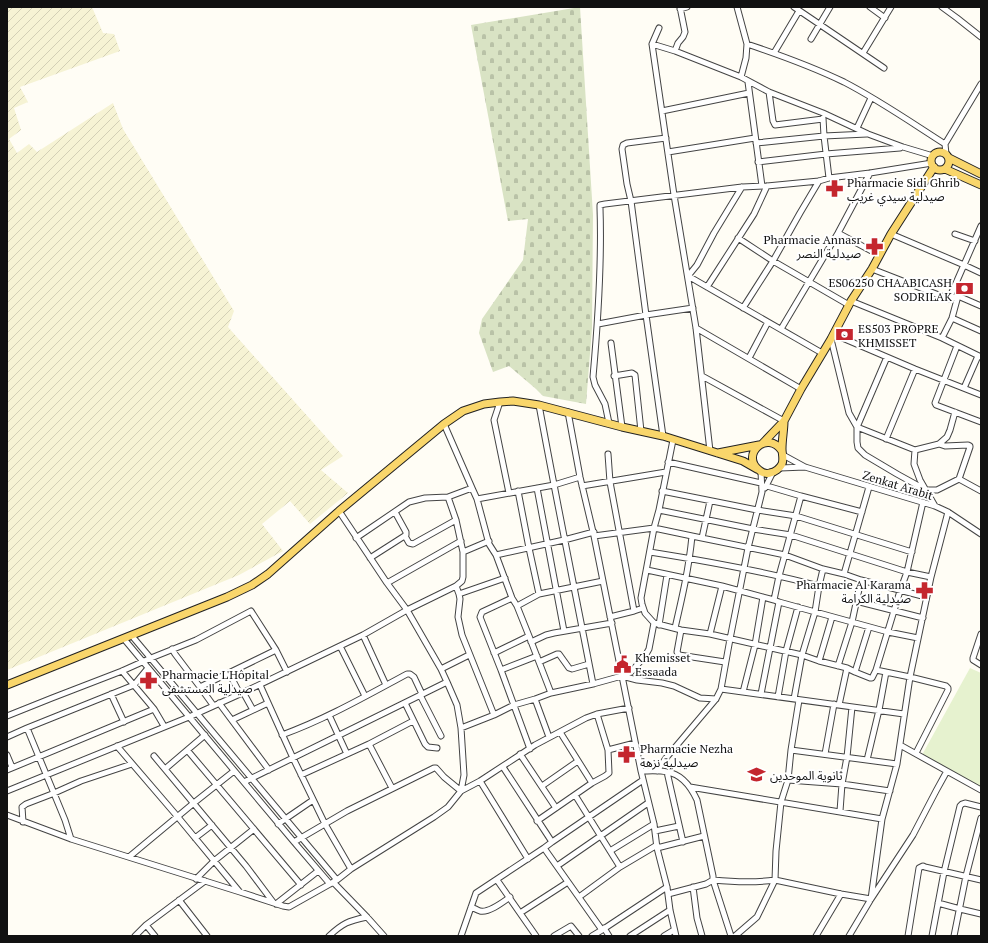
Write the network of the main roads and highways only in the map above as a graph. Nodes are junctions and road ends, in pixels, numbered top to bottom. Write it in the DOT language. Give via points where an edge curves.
graph roads {
  1 [pos="948,156"];
  2 [pos="933,162"];
  3 [pos="945,169"];
  4 [pos="981,174"];
  5 [pos="981,184"];
  6 [pos="784,421"];
  7 [pos="761,444"];
  8 [pos="713,452"];
  9 [pos="782,453"];
  10 [pos="759,470"];
  11 [pos="7,686"];
  1 -- 2 [label="main road" via="939,152 934,154"];
  1 -- 3 [label="main road" via="950,162"];
  1 -- 4 [label="main road"];
  2 -- 3 [label="main road" via="938,170"];
  2 -- 6 [label="main road"];
  3 -- 5 [label="main road"];
  6 -- 7 [label="main road"];
  6 -- 9 [label="main road"];
  7 -- 8 [label="main road"];
  7 -- 9 [label="main road" via="775,444"];
  7 -- 10 [label="main road" via="755,449 752,459"];
  8 -- 10 [label="main road" via="743,461"];
  8 -- 11 [label="main road" via="663,436 539,404 513,401 484,404 463,411 444,424 277,566 252,584 227,597"];
  9 -- 10 [label="main road" via="780,468 767,473"];
}
